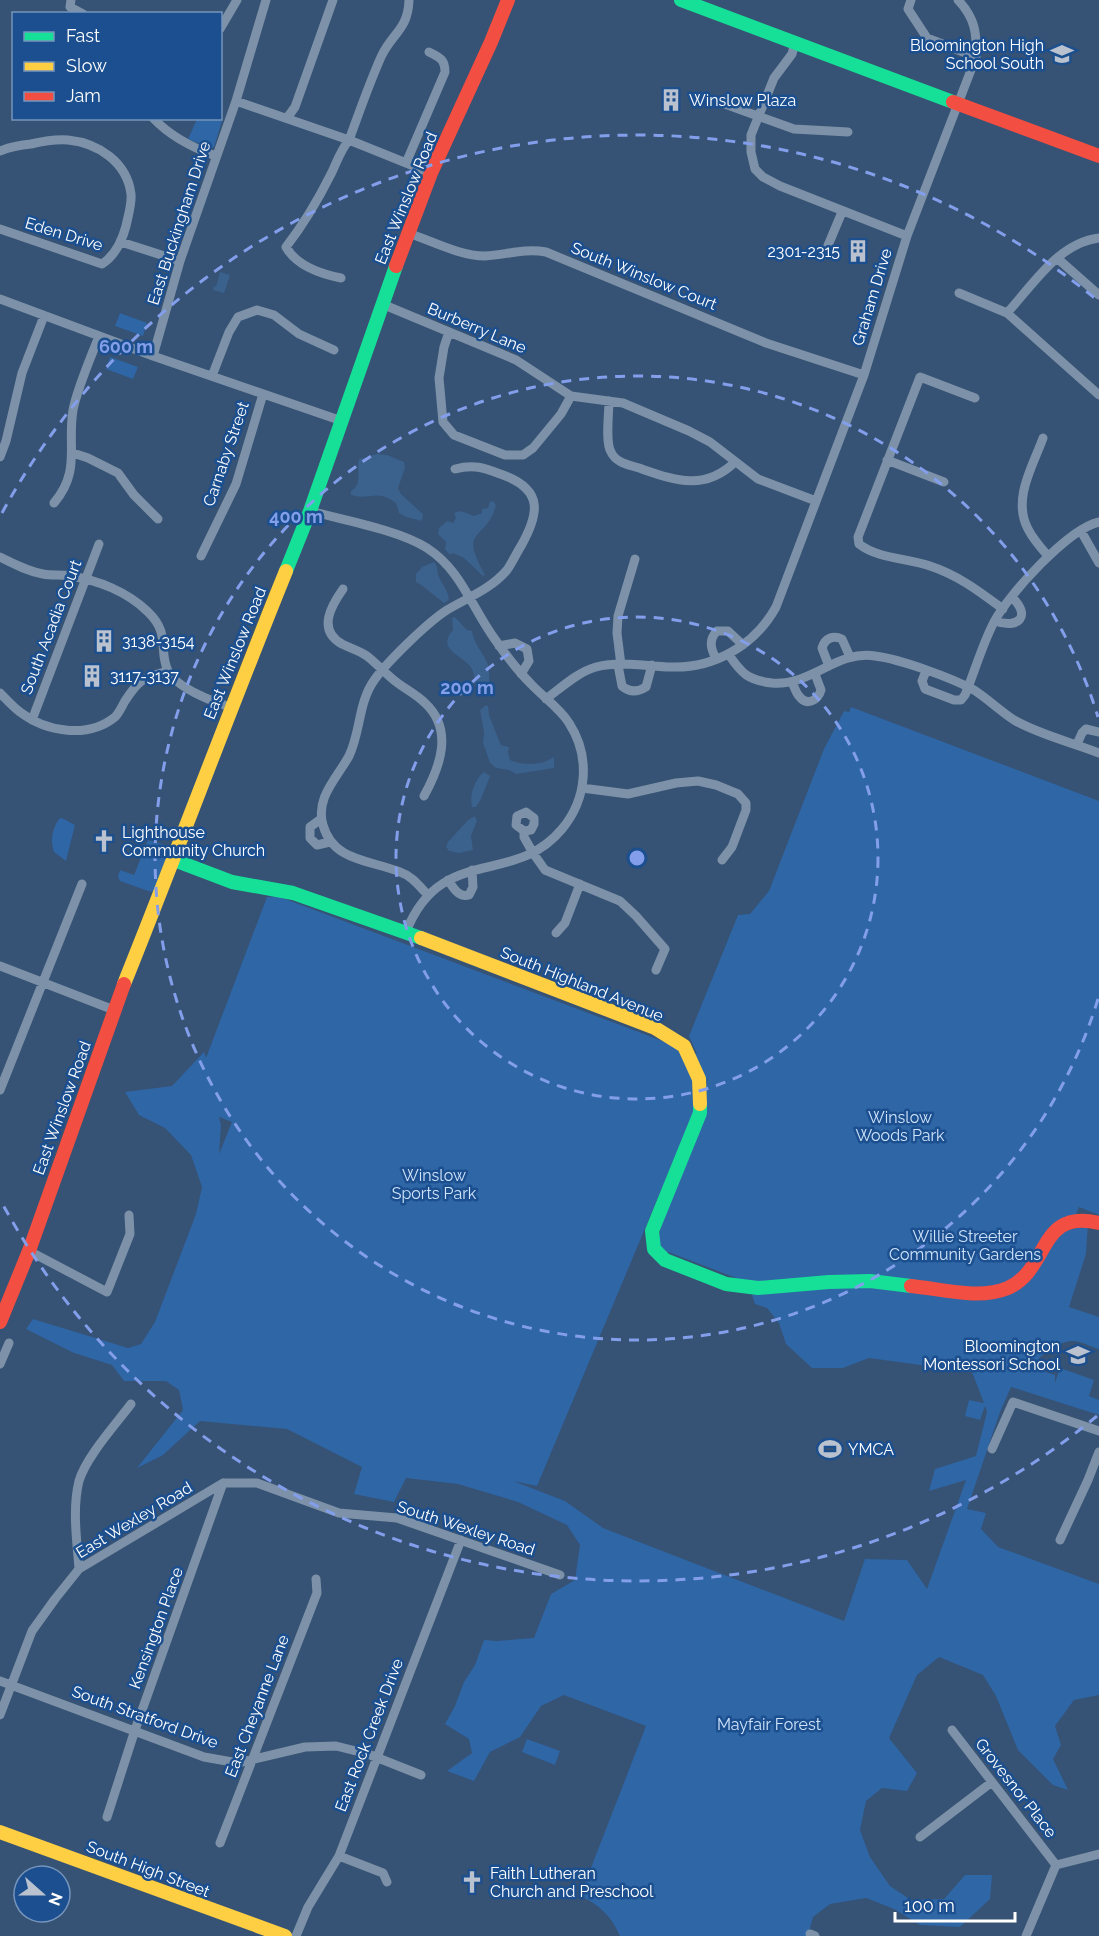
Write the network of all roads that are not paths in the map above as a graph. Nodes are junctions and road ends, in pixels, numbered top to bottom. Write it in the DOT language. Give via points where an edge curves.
graph roads {
  1 [pos="71,0"];
  2 [pos="237,0"];
  3 [pos="266,0"];
  4 [pos="333,0"];
  5 [pos="409,0"];
  6 [pos="508,0"];
  7 [pos="681,0"];
  8 [pos="911,0"];
  9 [pos="962,1"];
  10 [pos="79,12"];
  11 [pos="222,25"];
  12 [pos="795,43"];
  13 [pos="429,52"];
  14 [pos="976,57"];
  15 [pos="236,101"];
  16 [pos="957,102"];
  17 [pos="722,103"];
  18 [pos="758,117"];
  19 [pos="287,118"];
  20 [pos="155,120"];
  21 [pos="848,132"];
  22 [pos="349,140"];
  23 [pos="0,151"];
  24 [pos="216,156"];
  25 [pos="1099,156"];
  26 [pos="406,163"];
  27 [pos="431,173"];
  28 [pos="843,212"];
  29 [pos="0,229"];
  30 [pos="408,232"];
  31 [pos="907,236"];
  32 [pos="1099,238"];
  33 [pos="121,242"];
  34 [pos="824,255"];
  35 [pos="1057,258"];
  36 [pos="180,261"];
  37 [pos="341,278"];
  38 [pos="959,293"];
  39 [pos="1099,295"];
  40 [pos="0,299"];
  41 [pos="382,304"];
  42 [pos="1007,314"];
  43 [pos="44,316"];
  44 [pos="449,332"];
  45 [pos="99,336"];
  46 [pos="334,350"];
  47 [pos="153,356"];
  48 [pos="864,375"];
  49 [pos="212,376"];
  50 [pos="263,394"];
  51 [pos="1099,395"];
  52 [pos="572,396"];
  53 [pos="975,398"];
  54 [pos="609,401"];
  55 [pos="342,421"];
  56 [pos="1043,438"];
  57 [pos="73,453"];
  58 [pos="0,457"];
  59 [pos="887,460"];
  60 [pos="735,462"];
  61 [pos="455,469"];
  62 [pos="944,482"];
  63 [pos="816,501"];
  64 [pos="54,503"];
  65 [pos="310,511"];
  66 [pos="158,519"];
  67 [pos="1099,522"];
  68 [pos="1081,531"];
  69 [pos="99,544"];
  70 [pos="201,556"];
  71 [pos="1048,556"];
  72 [pos="0,557"];
  73 [pos="635,559"];
  74 [pos="1099,563"];
  75 [pos="85,578"];
  76 [pos="343,588"];
  77 [pos="1012,597"];
  78 [pos="470,598"];
  79 [pos="1003,609"];
  80 [pos="995,621"];
  81 [pos="743,645"];
  82 [pos="499,646"];
  83 [pos="729,655"];
  84 [pos="850,657"];
  85 [pos="716,659"];
  86 [pos="619,665"];
  87 [pos="652,665"];
  88 [pos="829,666"];
  89 [pos="382,670"];
  90 [pos="168,671"];
  91 [pos="926,671"];
  92 [pos="521,674"];
  93 [pos="815,674"];
  94 [pos="792,682"];
  95 [pos="968,687"];
  96 [pos="0,693"];
  97 [pos="546,699"];
  98 [pos="231,707"];
  99 [pos="32,720"];
  100 [pos="1099,732"];
  101 [pos="1077,744"];
  102 [pos="1099,753"];
  103 [pos="582,788"];
  104 [pos="424,796"];
  105 [pos="321,819"];
  106 [pos="524,831"];
  107 [pos="330,842"];
  108 [pos="533,853"];
  109 [pos="174,860"];
  110 [pos="722,860"];
  111 [pos="472,870"];
  112 [pos="448,879"];
  113 [pos="82,884"];
  114 [pos="580,884"];
  115 [pos="428,895"];
  116 [pos="406,932"];
  117 [pos="556,933"];
  118 [pos="0,966"];
  119 [pos="657,970"];
  120 [pos="42,982"];
  121 [pos="114,1010"];
  122 [pos="0,1090"];
  123 [pos="129,1215"];
  124 [pos="1099,1223"];
  125 [pos="29,1251"];
  126 [pos="0,1322"];
  127 [pos="9,1343"];
  128 [pos="0,1364"];
  129 [pos="131,1404"];
  130 [pos="1099,1431"];
  131 [pos="992,1449"];
  132 [pos="1099,1452"];
  133 [pos="1088,1480"];
  134 [pos="223,1483"];
  135 [pos="1099,1484"];
  136 [pos="460,1540"];
  137 [pos="1060,1540"];
  138 [pos="79,1569"];
  139 [pos="560,1575"];
  140 [pos="316,1579"];
  141 [pos="0,1681"];
  142 [pos="12,1685"];
  143 [pos="0,1715"];
  144 [pos="135,1730"];
  145 [pos="952,1730"];
  146 [pos="376,1757"];
  147 [pos="253,1759"];
  148 [pos="421,1774"];
  149 [pos="992,1782"];
  150 [pos="107,1817"];
  151 [pos="0,1832"];
  152 [pos="920,1837"];
  153 [pos="220,1843"];
  154 [pos="1099,1854"];
  155 [pos="339,1856"];
  156 [pos="1056,1865"];
  157 [pos="387,1882"];
  158 [pos="285,1936"];
  159 [pos="296,1936"];
  160 [pos="1026,1936"];
  1 -- 10 [label="street" via="70,7"];
  2 -- 11 [label="street"];
  3 -- 15 [label="street, East Buckingham Drive"];
  4 -- 19 [label="street" via="295,107"];
  5 -- 22 [label="street" via="408,17 381,57"];
  6 -- 27 [label="street, East Winslow Road"];
  7 -- 12 [label="street"];
  8 -- 14 [label="street" via="908,9 927,38"];
  9 -- 14 [label="street" via="972,16"];
  12 -- 16 [label="street"];
  12 -- 18 [label="street" via="792,54 774,78"];
  13 -- 26 [label="street" via="441,58 445,72"];
  14 -- 16 [label="street, Graham Drive"];
  15 -- 19 [label="street"];
  15 -- 24 [label="street, East Buckingham Drive"];
  16 -- 25 [label="street"];
  16 -- 31 [label="street, Graham Drive"];
  17 -- 18 [label="street"];
  18 -- 21 [label="street" via="794,129"];
  18 -- 28 [label="street" via="751,135 755,169 780,186"];
  19 -- 22 [label="street"];
  20 -- 24 [label="street" via="174,136"];
  22 -- 26 [label="street"];
  22 -- 37 [label="street" via="304,224 286,248 291,257 325,275"];
  23 -- 33 [label="street" via="52,140 68,140 103,150 115,161 131,193"];
  24 -- 36 [label="street, East Buckingham Drive"];
  26 -- 27 [label="street"];
  27 -- 30 [label="street, East Winslow Road"];
  28 -- 31 [label="street"];
  28 -- 34 [label="street"];
  29 -- 33 [label="street, Eden Drive" via="102,264"];
  30 -- 41 [label="street, East Winslow Road"];
  30 -- 48 [label="street, South Winslow Court" via="475,255 522,250 546,252 766,343"];
  31 -- 48 [label="street, Graham Drive"];
  32 -- 35 [label="street" via="1071,246"];
  33 -- 36 [label="street, Eden Drive"];
  35 -- 39 [label="street"];
  35 -- 42 [label="street"];
  36 -- 47 [label="street, East Buckingham Drive"];
  38 -- 42 [label="street"];
  40 -- 43 [label="street"];
  41 -- 44 [label="street, Burberry Lane"];
  41 -- 55 [label="street, East Winslow Road"];
  42 -- 51 [label="street"];
  43 -- 45 [label="street"];
  43 -- 58 [label="street" via="22,373"];
  44 -- 52 [label="street, Burberry Lane" via="516,360"];
  44 -- 52 [label="street" via="439,378 443,422 454,435 505,454 523,455 533,448"];
  45 -- 47 [label="street"];
  45 -- 57 [label="street" via="73,410"];
  46 -- 49 [label="street" via="299,334 274,315 257,310 238,317"];
  47 -- 49 [label="street"];
  48 -- 63 [label="street, Graham Drive"];
  49 -- 50 [label="street"];
  50 -- 55 [label="street"];
  50 -- 70 [label="street, Carnaby Street" via="236,484"];
  52 -- 54 [label="street, Burberry Lane"];
  53 -- 59 [label="street" via="920,378"];
  54 -- 60 [label="street, Burberry Lane" via="701,437"];
  54 -- 60 [label="street" via="609,445 620,462 669,479 696,482 717,476"];
  55 -- 65 [label="street, East Winslow Road"];
  56 -- 71 [label="street" via="1022,498 1027,528"];
  57 -- 64 [label="street" via="65,490"];
  57 -- 66 [label="street" via="118,473"];
  59 -- 62 [label="street"];
  59 -- 79 [label="street" via="859,531 859,544 883,555 948,573"];
  60 -- 63 [label="street, Burberry Lane" via="758,479"];
  61 -- 78 [label="street" via="471,465 518,481 534,504 532,527 511,564 495,582"];
  63 -- 81 [label="street, Graham Drive" via="776,607"];
  65 -- 78 [label="street" via="405,537 424,546 452,569"];
  65 -- 98 [label="street, East Winslow Road"];
  67 -- 68 [label="street"];
  68 -- 71 [label="street"];
  68 -- 74 [label="street"];
  69 -- 75 [label="street, South Acadia Court"];
  71 -- 77 [label="street"];
  72 -- 75 [label="street" via="45,574"];
  73 -- 86 [label="street" via="618,616"];
  75 -- 90 [label="street" via="122,592 151,614 161,628"];
  75 -- 99 [label="street, South Acadia Court"];
  76 -- 89 [label="street" via="328,613 330,630 339,643 367,656"];
  77 -- 79 [label="street"];
  77 -- 80 [label="street" via="1020,607 1019,621 1011,625"];
  78 -- 82 [label="street"];
  78 -- 89 [label="street" via="437,617"];
  79 -- 80 [label="street"];
  80 -- 95 [label="street"];
  81 -- 83 [label="street, Graham Drive"];
  81 -- 85 [label="street" via="729,631 717,631 711,645"];
  82 -- 92 [label="street"];
  82 -- 92 [label="street" via="516,643 527,649 529,661"];
  83 -- 85 [label="street, Graham Drive"];
  83 -- 94 [label="street" via="744,675 767,682"];
  84 -- 88 [label="street"];
  84 -- 88 [label="street" via="842,639 830,637 822,648"];
  84 -- 91 [label="street" via="878,656"];
  85 -- 87 [label="street, Graham Drive" via="673,667"];
  86 -- 87 [label="street, Graham Drive"];
  86 -- 87 [label="street" via="622,686 636,691 649,683"];
  86 -- 97 [label="street, Graham Drive" via="584,672"];
  88 -- 93 [label="street"];
  89 -- 104 [label="street" via="425,703 440,726 442,754"];
  89 -- 105 [label="street" via="365,697 352,748 324,796"];
  90 -- 98 [label="street" via="179,684"];
  90 -- 99 [label="street" via="142,679 115,716 94,728 65,730"];
  91 -- 95 [label="street"];
  91 -- 95 [label="street" via="922,681 928,690 958,701"];
  92 -- 97 [label="street"];
  93 -- 94 [label="street"];
  93 -- 94 [label="street" via="821,690 812,701 799,696"];
  95 -- 101 [label="street" via="1016,721"];
  96 -- 99 [label="street"];
  97 -- 103 [label="street" via="563,715 577,738 583,763"];
  98 -- 109 [label="street, East Winslow Road"];
  100 -- 101 [label="street" via="1086,729"];
  101 -- 102 [label="street"];
  103 -- 108 [label="street" via="569,820"];
  103 -- 110 [label="street" via="628,794 698,781 744,796 746,810 732,847"];
  105 -- 107 [label="street"];
  105 -- 107 [label="street" via="310,826 310,838 317,845"];
  106 -- 108 [label="street"];
  107 -- 115 [label="street" via="345,855 406,875"];
  108 -- 111 [label="street"];
  108 -- 114 [label="street" via="545,870"];
  109 -- 116 [label="street, South Highland Avenue" via="232,882 293,893"];
  109 -- 121 [label="street, East Winslow Road"];
  111 -- 112 [label="street"];
  111 -- 112 [label="street" via="473,887 469,895 459,894"];
  112 -- 115 [label="street"];
  113 -- 120 [label="street"];
  114 -- 117 [label="street" via="565,923"];
  114 -- 119 [label="street" via="620,901 636,915 665,949"];
  115 -- 116 [label="street" via="418,905"];
  116 -- 124 [label="street, South Highland Avenue" via="655,1028 684,1046 699,1079 700,1113 652,1231 654,1250 665,1260 726,1284 758,1288 870,1281 983,1294 1017,1283 1067,1221 1077,1218"];
  118 -- 120 [label="street"];
  120 -- 121 [label="street"];
  120 -- 122 [label="street"];
  121 -- 125 [label="street, East Winslow Road"];
  123 -- 125 [label="street" via="130,1234 107,1292"];
  125 -- 126 [label="street, East Winslow Road"];
  127 -- 128 [label="street"];
  129 -- 138 [label="street" via="93,1455 80,1480 76,1509"];
  130 -- 131 [label="street" via="1013,1402"];
  132 -- 133 [label="street"];
  133 -- 135 [label="street"];
  133 -- 137 [label="street"];
  134 -- 136 [label="street, South Wexley Road" via="257,1484 339,1513 397,1518"];
  134 -- 138 [label="street, East Wexley Road"];
  134 -- 144 [label="street, Kensington Place"];
  136 -- 139 [label="street, South Wexley Road"];
  136 -- 146 [label="street, East Rock Creek Drive"];
  138 -- 142 [label="street, East Wexley Road" via="32,1631"];
  140 -- 147 [label="street, East Cheyanne Lane" via="317,1593"];
  141 -- 142 [label="street, South Stratford Drive"];
  142 -- 143 [label="street, East Wexley Road"];
  142 -- 144 [label="street, South Stratford Drive"];
  144 -- 147 [label="street, South Stratford Drive" via="204,1757 238,1763"];
  144 -- 150 [label="street, Kensington Place"];
  145 -- 149 [label="street, Grovesnor Place"];
  146 -- 147 [label="street, South Stratford Drive" via="336,1746 305,1747"];
  146 -- 148 [label="street, South Stratford Drive"];
  146 -- 155 [label="street, East Rock Creek Drive"];
  147 -- 153 [label="street, East Cheyanne Lane"];
  149 -- 152 [label="street"];
  149 -- 156 [label="street, Grovesnor Place"];
  151 -- 158 [label="street, South High Street"];
  154 -- 156 [label="street"];
  155 -- 157 [label="street" via="383,1873"];
  155 -- 159 [label="street, East Rock Creek Drive"];
  156 -- 160 [label="street"];
}
